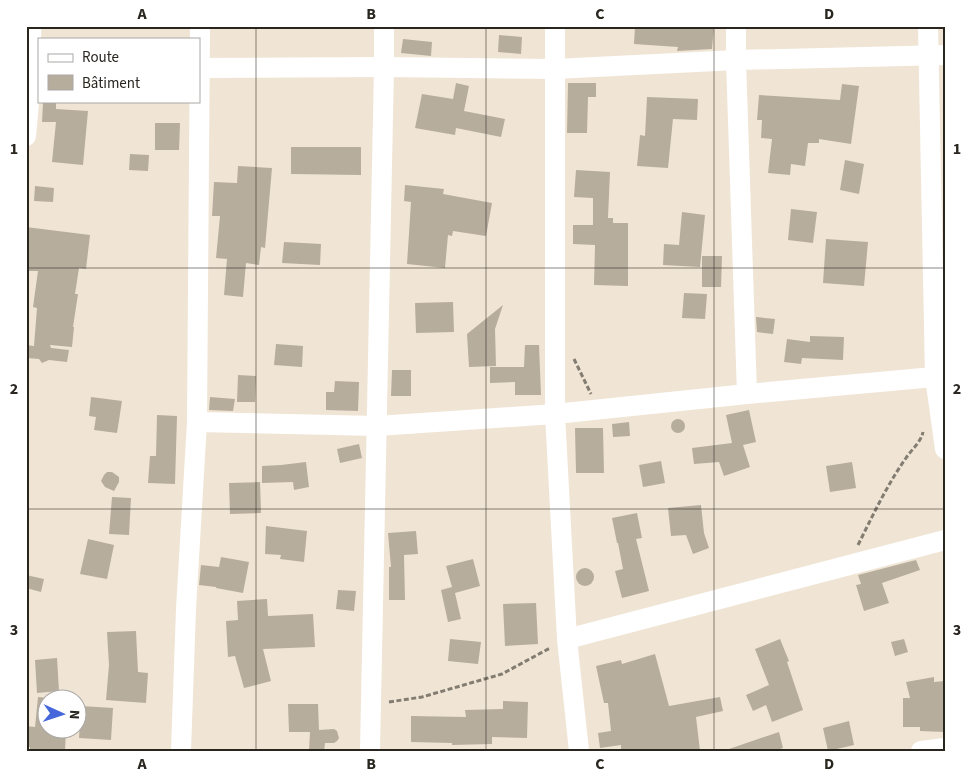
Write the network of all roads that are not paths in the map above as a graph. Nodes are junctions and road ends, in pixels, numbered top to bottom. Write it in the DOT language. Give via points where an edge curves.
graph roads {
  1 [pos="31,26"];
  2 [pos="384,26"];
  3 [pos="555,26"];
  4 [pos="736,26"];
  5 [pos="928,26"];
  6 [pos="936,56"];
  7 [pos="736,60"];
  8 [pos="384,67"];
  9 [pos="200,68"];
  10 [pos="555,68"];
  11 [pos="35,70"];
  12 [pos="199,102"];
  13 [pos="26,136"];
  14 [pos="940,377"];
  15 [pos="747,394"];
  16 [pos="555,414"];
  17 [pos="197,422"];
  18 [pos="377,426"];
  19 [pos="945,449"];
  20 [pos="945,540"];
  21 [pos="567,639"];
  22 [pos="945,748"];
  23 [pos="181,751"];
  24 [pos="370,751"];
  25 [pos="579,751"];
  26 [pos="921,751"];
  1 -- 11 [label="street"];
  2 -- 8 [label="street"];
  3 -- 10 [label="street"];
  4 -- 7 [label="street"];
  5 -- 6 [label="street"];
  6 -- 7 [label="street"];
  6 -- 14 [label="street"];
  7 -- 10 [label="street"];
  7 -- 15 [label="street"];
  8 -- 9 [label="street"];
  8 -- 10 [label="street"];
  8 -- 18 [label="street"];
  10 -- 16 [label="street"];
  11 -- 13 [label="street"];
  12 -- 17 [label="street"];
  14 -- 15 [label="street"];
  14 -- 19 [label="street"];
  15 -- 16 [label="street"];
  16 -- 18 [label="street"];
  16 -- 21 [label="street"];
  17 -- 18 [label="street"];
  17 -- 23 [label="street"];
  18 -- 24 [label="street"];
  20 -- 21 [label="street"];
  21 -- 25 [label="street"];
  22 -- 26 [label="street"];
}
